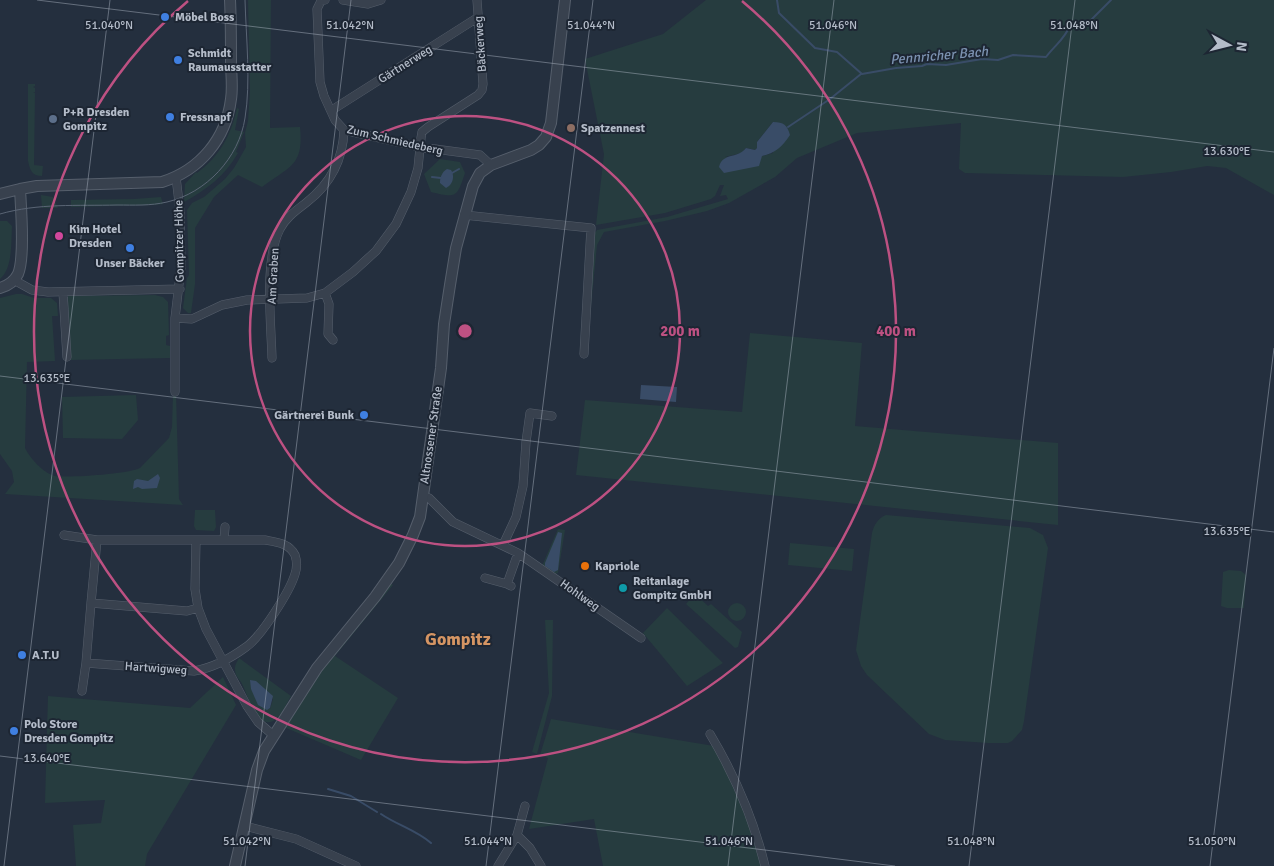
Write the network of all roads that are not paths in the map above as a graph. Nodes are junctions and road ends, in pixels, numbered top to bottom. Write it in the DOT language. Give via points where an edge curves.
graph roads {
  1 [pos="230,0"];
  2 [pos="325,0"];
  3 [pos="343,0"];
  4 [pos="381,0"];
  5 [pos="477,0"];
  6 [pos="566,0"];
  7 [pos="478,18"];
  8 [pos="332,110"];
  9 [pos="344,130"];
  10 [pos="420,147"];
  11 [pos="491,165"];
  12 [pos="176,178"];
  13 [pos="20,189"];
  14 [pos="0,194"];
  15 [pos="464,215"];
  16 [pos="14,280"];
  17 [pos="0,288"];
  18 [pos="180,290"];
  19 [pos="63,292"];
  20 [pos="325,294"];
  21 [pos="270,299"];
  22 [pos="175,318"];
  23 [pos="333,340"];
  24 [pos="584,354"];
  25 [pos="67,357"];
  26 [pos="272,358"];
  27 [pos="175,392"];
  28 [pos="552,416"];
  29 [pos="422,497"];
  30 [pos="225,527"];
  31 [pos="64,535"];
  32 [pos="98,540"];
  33 [pos="196,540"];
  34 [pos="224,540"];
  35 [pos="503,545"];
  36 [pos="518,554"];
  37 [pos="485,578"];
  38 [pos="91,603"];
  39 [pos="198,608"];
  40 [pos="641,638"];
  41 [pos="223,660"];
  42 [pos="86,663"];
  43 [pos="82,691"];
  44 [pos="710,734"];
  45 [pos="273,735"];
  46 [pos="525,806"];
  47 [pos="245,826"];
  48 [pos="516,835"];
  49 [pos="235,866"];
  50 [pos="356,866"];
  51 [pos="498,866"];
  52 [pos="542,866"];
  53 [pos="765,866"];
  1 -- 12 [label="street" via="232,96 227,120 215,145"];
  2 -- 8 [label="street, Zum Schmiedeberg" via="317,9 319,73 324,96"];
  3 -- 4 [label="street" via="368,4"];
  5 -- 7 [label="street, Bäckerweg"];
  6 -- 11 [label="street, Altnossener Straße" via="551,123 546,137 531,150"];
  7 -- 8 [label="street, Gärtnerweg"];
  7 -- 10 [label="street, Bäckerweg" via="482,90 478,96 422,132"];
  8 -- 9 [label="street, Zum Schmiedeberg" via="335,120"];
  9 -- 10 [label="street, Zum Schmiedeberg"];
  9 -- 21 [label="street, Am Graben" via="335,171 326,185 290,215 281,227 271,255"];
  10 -- 11 [label="street, Zum Schmiedeberg" via="480,155"];
  10 -- 20 [label="street" via="411,192 396,224 370,257"];
  11 -- 15 [label="street, Altnossener Straße" via="473,186"];
  12 -- 13 [label="street" via="117,185"];
  12 -- 18 [label="street, Gompitzer Höhe" via="180,211"];
  13 -- 14 [label="street"];
  13 -- 16 [label="street" via="21,256"];
  15 -- 24 [label="street" via="591,228"];
  15 -- 29 [label="street, Altnossener Straße" via="444,324 441,368"];
  16 -- 17 [label="street"];
  16 -- 19 [label="street, Gompitzer Höhe" via="32,290"];
  18 -- 19 [label="street, Gompitzer Höhe"];
  18 -- 22 [label="street"];
  19 -- 25 [label="street"];
  20 -- 21 [label="street"];
  20 -- 23 [label="street" via="328,334"];
  21 -- 22 [label="street" via="222,305 192,319"];
  21 -- 26 [label="street, Am Graben"];
  22 -- 27 [label="street"];
  28 -- 35 [label="street" via="530,413 523,486 516,517"];
  29 -- 35 [label="street, Hohlweg" via="429,498 453,522"];
  29 -- 45 [label="street, Altnossener Straße" via="420,517 399,564 317,668"];
  30 -- 34 [label="street"];
  31 -- 32 [label="street"];
  32 -- 33 [label="street"];
  32 -- 38 [label="street"];
  33 -- 34 [label="street"];
  33 -- 39 [label="street" via="194,589"];
  34 -- 41 [label="street, Hartwigweg" via="265,540 284,544 291,549 297,565 285,595 254,639 247,647"];
  35 -- 36 [label="street, Hohlweg"];
  36 -- 37 [label="street" via="509,585"];
  36 -- 40 [label="street, Hohlweg"];
  38 -- 39 [label="street" via="187,611"];
  38 -- 42 [label="street"];
  39 -- 41 [label="street"];
  41 -- 42 [label="street, Hartwigweg" via="194,671"];
  41 -- 45 [label="street" via="258,722"];
  42 -- 43 [label="street"];
  44 -- 53 [label="street" via="736,784"];
  45 -- 47 [label="street, Altnossener Straße" via="257,770"];
  46 -- 48 [label="street"];
  47 -- 49 [label="street, Altnossener Straße"];
  47 -- 50 [label="street" via="296,839"];
  48 -- 51 [label="street"];
  48 -- 52 [label="street"];
}
